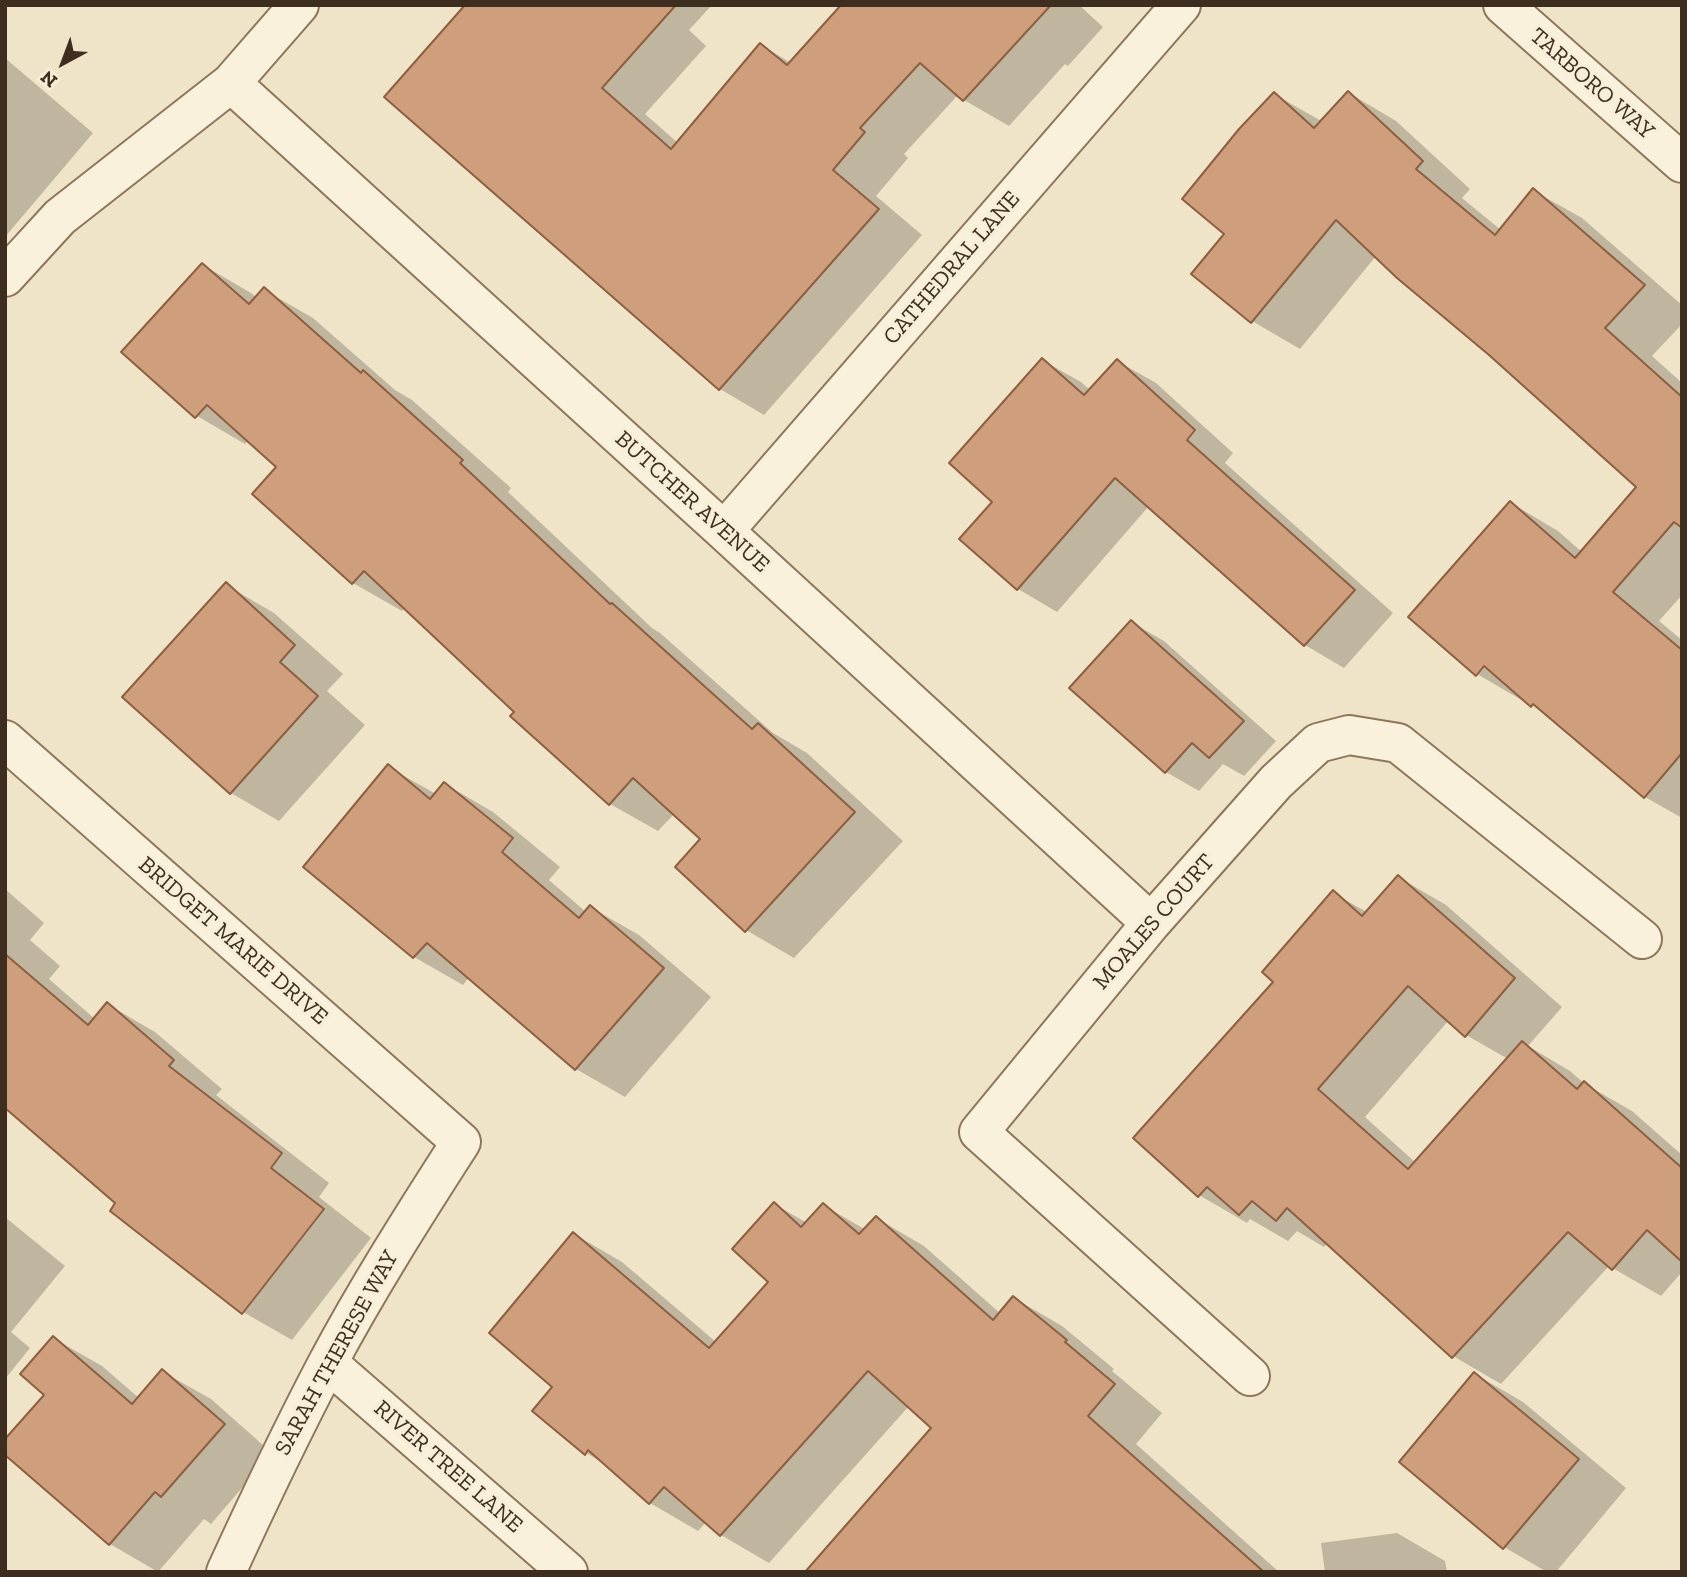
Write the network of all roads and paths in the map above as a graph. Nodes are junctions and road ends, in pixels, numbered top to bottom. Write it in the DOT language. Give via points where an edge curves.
graph roads {
  1 [pos="299,5"];
  2 [pos="1181,5"];
  3 [pos="1503,5"];
  4 [pos="231,83"];
  5 [pos="1682,163"];
  6 [pos="5,277"];
  7 [pos="724,531"];
  8 [pos="5,740"];
  9 [pos="1151,923"];
  10 [pos="1642,939"];
  11 [pos="461,1142"];
  12 [pos="328,1363"];
  13 [pos="1250,1376"];
  14 [pos="226,1572"];
  15 [pos="568,1572"];
  1 -- 4 [label="street"];
  2 -- 7 [label="street, CATHEDRAL LANE"];
  3 -- 5 [label="street, TARBORO WAY"];
  4 -- 6 [label="street" via="60,217"];
  4 -- 7 [label="street, BUTCHER AVENUE"];
  7 -- 9 [label="street, BUTCHER AVENUE"];
  8 -- 11 [label="street, BRIDGET MARIE DRIVE"];
  9 -- 10 [label="street, MOALES COURT" via="1276,782 1318,743 1349,735 1398,743"];
  9 -- 13 [label="street, MOALES COURT" via="979,1132"];
  11 -- 12 [label="street, SARAH THERESE WAY"];
  12 -- 14 [label="street, SARAH THERESE WAY"];
  12 -- 15 [label="street, RIVER TREE LANE"];
}
